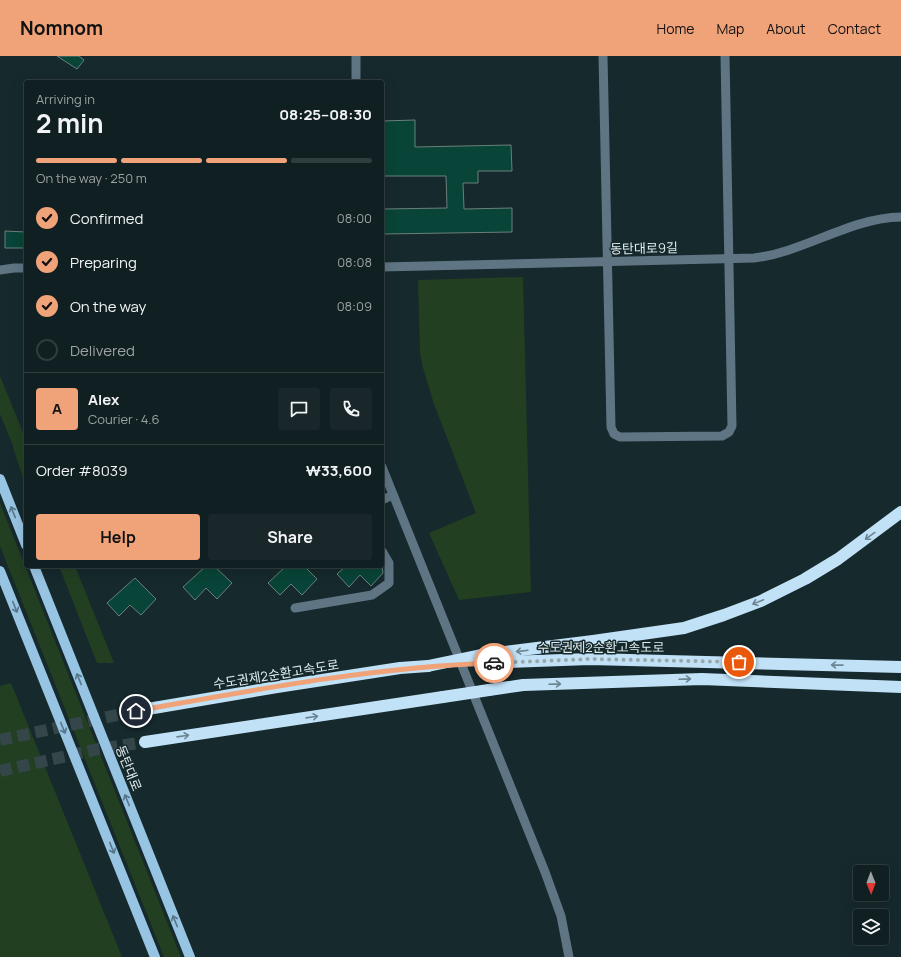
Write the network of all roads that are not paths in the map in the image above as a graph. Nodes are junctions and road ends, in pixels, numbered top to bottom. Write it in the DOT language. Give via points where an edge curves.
graph roads {
  1 [pos="356,56"];
  2 [pos="603,56"];
  3 [pos="725,56"];
  4 [pos="356,80"];
  5 [pos="901,217"];
  6 [pos="729,259"];
  7 [pos="607,261"];
  8 [pos="384,267"];
  9 [pos="24,268"];
  10 [pos="0,270"];
  11 [pos="384,472"];
  12 [pos="0,479"];
  13 [pos="393,495"];
  14 [pos="384,499"];
  15 [pos="901,512"];
  16 [pos="24,540"];
  17 [pos="384,555"];
  18 [pos="35,568"];
  19 [pos="0,571"];
  20 [pos="295,608"];
  21 [pos="482,659"];
  22 [pos="901,667"];
  23 [pos="880,686"];
  24 [pos="901,687"];
  25 [pos="901,690"];
  26 [pos="136,711"];
  27 [pos="145,742"];
  28 [pos="155,957"];
  29 [pos="190,957"];
  30 [pos="569,957"];
  1 -- 4 [label="street"];
  2 -- 7 [label="street"];
  3 -- 6 [label="street"];
  5 -- 6 [label="street, 동탄대로9길" via="864,223 776,255"];
  6 -- 7 [label="street, 동탄대로9길"];
  6 -- 7 [label="street" via="732,426 729,432 722,436 620,437 614,434 611,427"];
  7 -- 8 [label="street, 동탄대로9길"];
  9 -- 10 [label="street"];
  11 -- 13 [label="street"];
  16 -- 12 [label="main road, one-way"];
  13 -- 14 [label="street"];
  13 -- 30 [label="street" via="545,872 561,916"];
  15 -- 21 [label="highway, one-way" via="838,559 805,579 761,601 724,615 684,628"];
  17 -- 20 [label="street" via="389,564 389,583 372,595"];
  29 -- 18 [label="main road, 동탄대로, one-way"];
  19 -- 28 [label="main road, one-way"];
  22 -- 21 [label="highway, 수도권제2순환고속도로, one-way" via="590,659"];
  21 -- 26 [label="highway, 수도권제2순환고속도로, bridge" via="400,668"];
  23 -- 24 [label="highway"];
  23 -- 25 [label="highway"];
  27 -- 23 [label="highway, one-way, bridge" via="523,685 702,679"];
}
